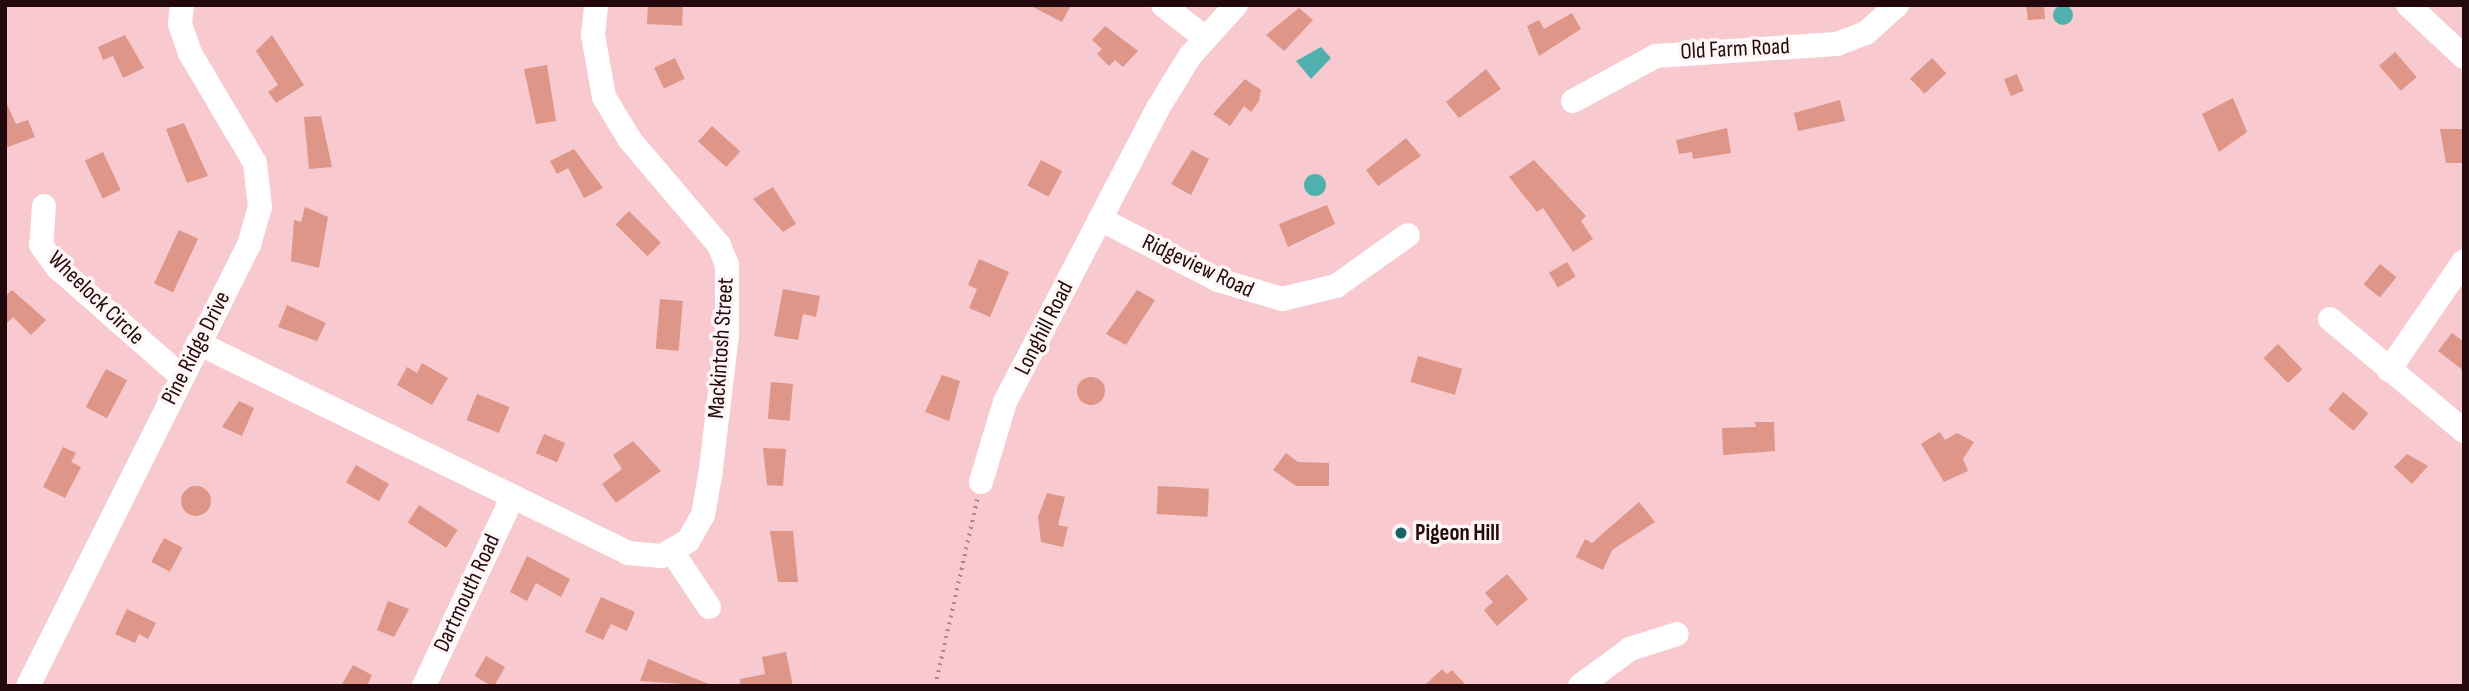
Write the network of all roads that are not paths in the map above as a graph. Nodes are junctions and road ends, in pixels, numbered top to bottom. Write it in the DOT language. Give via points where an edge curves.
graph roads {
  1 [pos="182,5"];
  2 [pos="596,5"];
  3 [pos="1163,5"];
  4 [pos="1236,5"];
  5 [pos="1897,5"];
  6 [pos="2408,5"];
  7 [pos="1205,38"];
  8 [pos="2464,57"];
  9 [pos="1573,102"];
  10 [pos="44,206"];
  11 [pos="1100,219"];
  12 [pos="1408,235"];
  13 [pos="2464,261"];
  14 [pos="2330,318"];
  15 [pos="198,343"];
  16 [pos="2389,370"];
  17 [pos="181,376"];
  18 [pos="2464,431"];
  19 [pos="981,482"];
  20 [pos="511,500"];
  21 [pos="673,553"];
  22 [pos="709,607"];
  23 [pos="1677,634"];
  24 [pos="28,686"];
  25 [pos="424,686"];
  26 [pos="1580,686"];
  1 -- 15 [label="street, Pine Ridge Drive" via="180,24 190,53 236,126 260,184 249,245"];
  2 -- 21 [label="street, Mackintosh Street" via="593,36 604,97 630,140 719,245 727,265 727,335 703,515"];
  3 -- 7 [label="street"];
  4 -- 7 [label="street, Longhill Road"];
  5 -- 9 [label="street, Old Farm Road" via="1866,33 1836,44 1656,55"];
  6 -- 8 [label="street"];
  7 -- 11 [label="street, Longhill Road" via="1158,108"];
  10 -- 17 [label="street, Wheelock Circle" via="41,245 58,268"];
  11 -- 12 [label="street, Ridgeview Road" via="1218,280 1282,299 1336,286"];
  11 -- 19 [label="street, Longhill Road" via="1005,402"];
  13 -- 16 [label="street"];
  14 -- 16 [label="street"];
  15 -- 17 [label="street, Pine Ridge Drive"];
  15 -- 20 [label="street"];
  16 -- 18 [label="street"];
  17 -- 24 [label="street, Pine Ridge Drive"];
  20 -- 21 [label="street" via="628,553"];
  20 -- 25 [label="street, Dartmouth Road"];
  21 -- 22 [label="street"];
  23 -- 26 [label="street" via="1630,649"];
}
